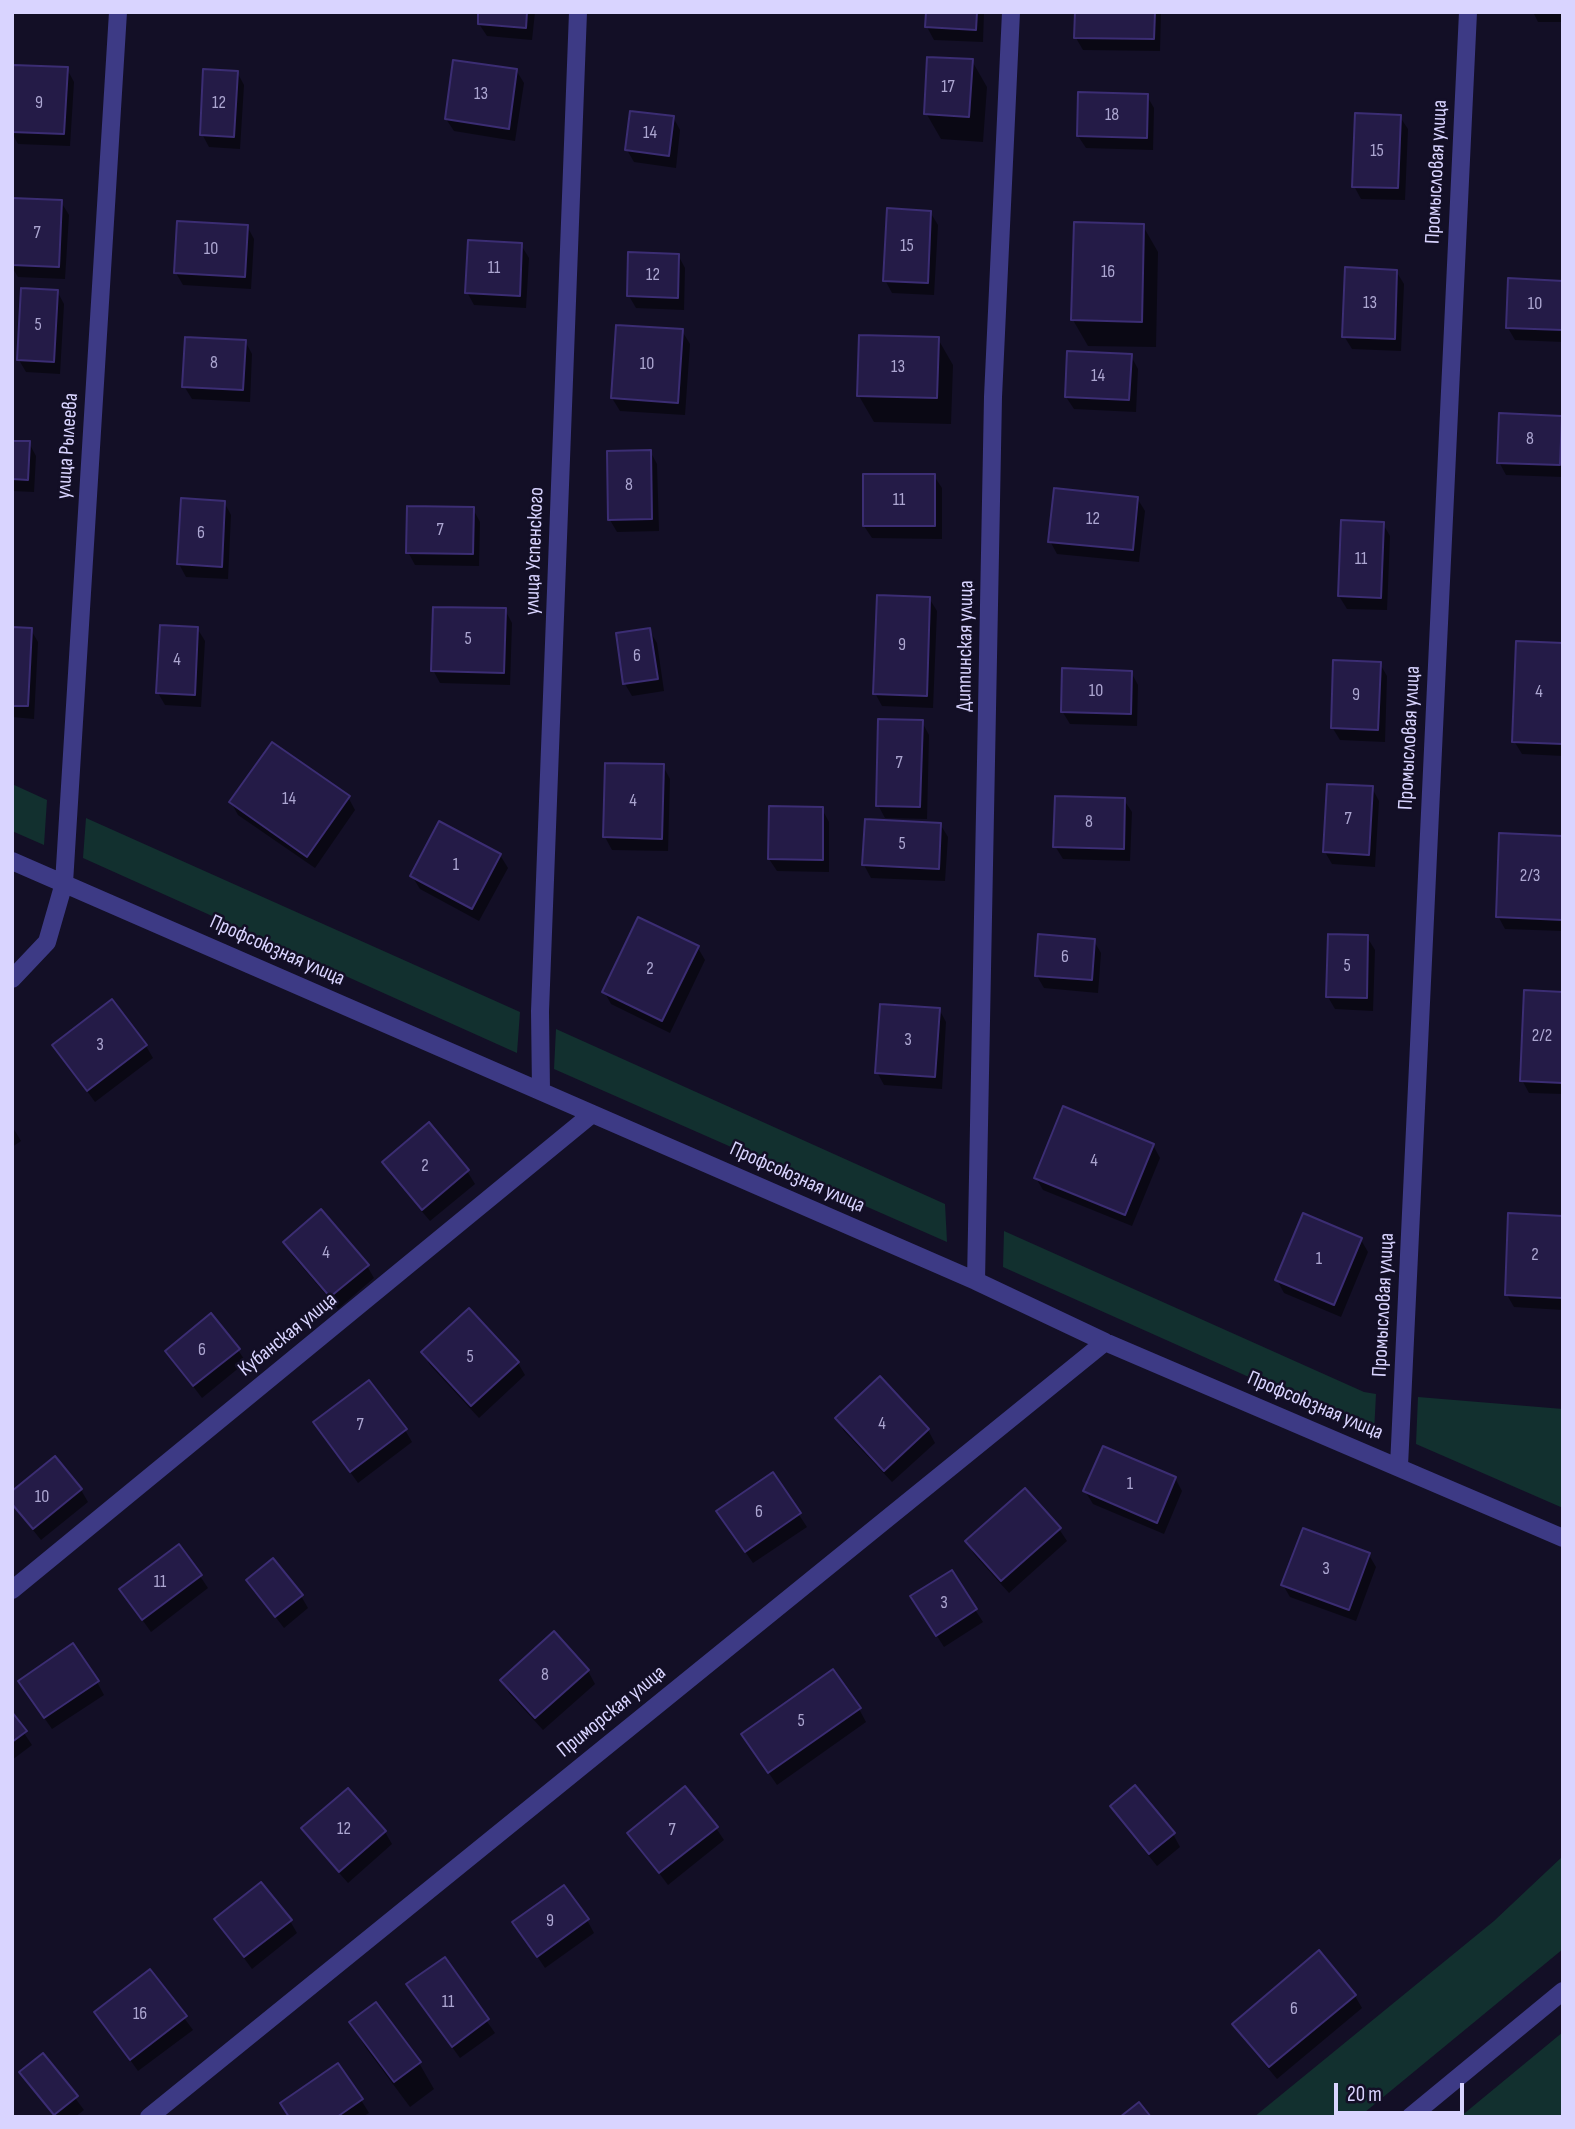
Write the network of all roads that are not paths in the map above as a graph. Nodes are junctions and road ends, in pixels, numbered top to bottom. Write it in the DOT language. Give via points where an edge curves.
graph roads {
  1 [pos="118,12"];
  2 [pos="578,12"];
  3 [pos="1011,12"];
  4 [pos="1468,12"];
  5 [pos="12,861"];
  6 [pos="64,883"];
  7 [pos="12,979"];
  8 [pos="541,1091"];
  9 [pos="592,1114"];
  10 [pos="976,1281"];
  11 [pos="1105,1342"];
  12 [pos="1399,1466"];
  13 [pos="1563,1538"];
  14 [pos="12,1590"];
  15 [pos="1563,1991"];
  16 [pos="149,2117"];
  17 [pos="1410,2117"];
  1 -- 6 [label="street, улица Рылеева"];
  2 -- 8 [label="street, улица Успенского" via="540,1011"];
  3 -- 10 [label="street, Диппинская улица" via="993,397"];
  4 -- 12 [label="street, Промысловая улица"];
  5 -- 6 [label="street, Профсоюзная улица"];
  6 -- 7 [label="street, улица Рылеева" via="47,942"];
  6 -- 8 [label="street, Профсоюзная улица"];
  8 -- 9 [label="street, Профсоюзная улица"];
  9 -- 10 [label="street, Профсоюзная улица"];
  9 -- 14 [label="street, Кубанская улица"];
  10 -- 11 [label="street, Профсоюзная улица"];
  11 -- 12 [label="street, Профсоюзная улица"];
  11 -- 16 [label="street, Приморская улица"];
  12 -- 13 [label="street, Профсоюзная улица"];
  15 -- 17 [label="street"];
}
